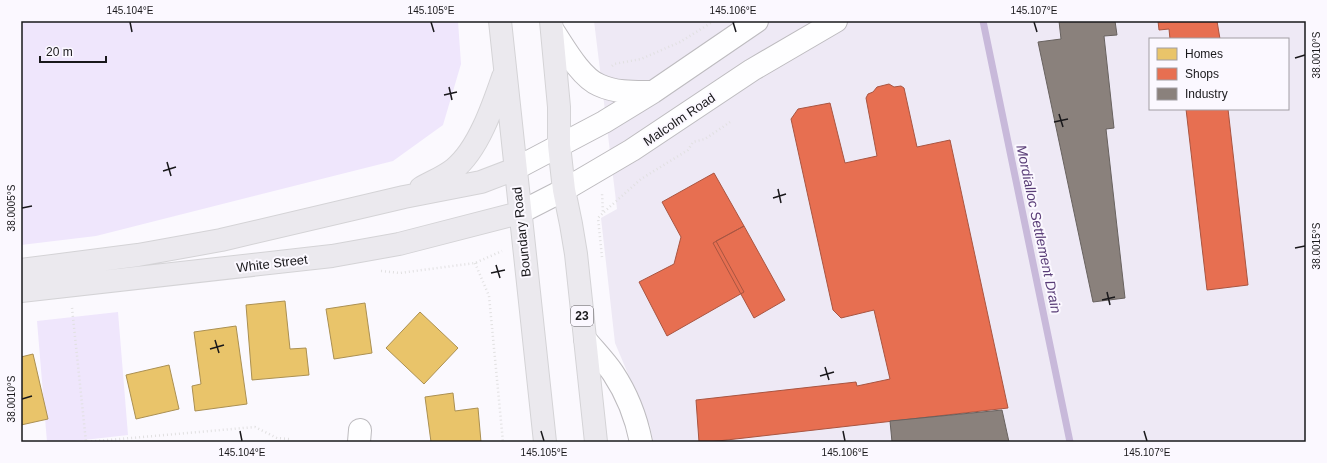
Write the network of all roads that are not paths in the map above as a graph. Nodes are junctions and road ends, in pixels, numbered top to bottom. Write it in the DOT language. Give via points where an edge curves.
graph roads {
  1 [pos="500,21"];
  2 [pos="757,21"];
  3 [pos="822,24"];
  4 [pos="551,25"];
  5 [pos="505,71"];
  6 [pos="653,92"];
  7 [pos="559,145"];
  8 [pos="515,169"];
  9 [pos="564,190"];
  10 [pos="404,197"];
  11 [pos="520,213"];
  12 [pos="21,270"];
  13 [pos="21,291"];
  14 [pos="585,339"];
  15 [pos="544,442"];
  16 [pos="596,442"];
  17 [pos="641,442"];
  1 -- 5 [label="main road, Boundary Road"];
  2 -- 6 [label="street"];
  3 -- 9 [label="street, Malcolm Road" via="632,150"];
  4 -- 6 [label="street" via="582,71 597,85 611,90"];
  4 -- 7 [label="main road, 23" via="559,107"];
  5 -- 8 [label="main road, Boundary Road"];
  5 -- 10 [label="main road" via="490,113 471,151 454,169"];
  6 -- 7 [label="street" via="604,122"];
  7 -- 8 [label="street"];
  7 -- 9 [label="main road, 23"];
  8 -- 10 [label="main road" via="481,182"];
  8 -- 11 [label="main road, Boundary Road"];
  9 -- 11 [label="street, Malcolm Road"];
  9 -- 14 [label="main road, 23" via="574,239"];
  10 -- 12 [label="main road" via="221,240 138,255"];
  11 -- 13 [label="main road, White Street" via="399,244 332,256"];
  11 -- 15 [label="main road, Boundary Road"];
  14 -- 16 [label="main road, 23"];
  14 -- 17 [label="street" via="612,371 626,393"];
}
